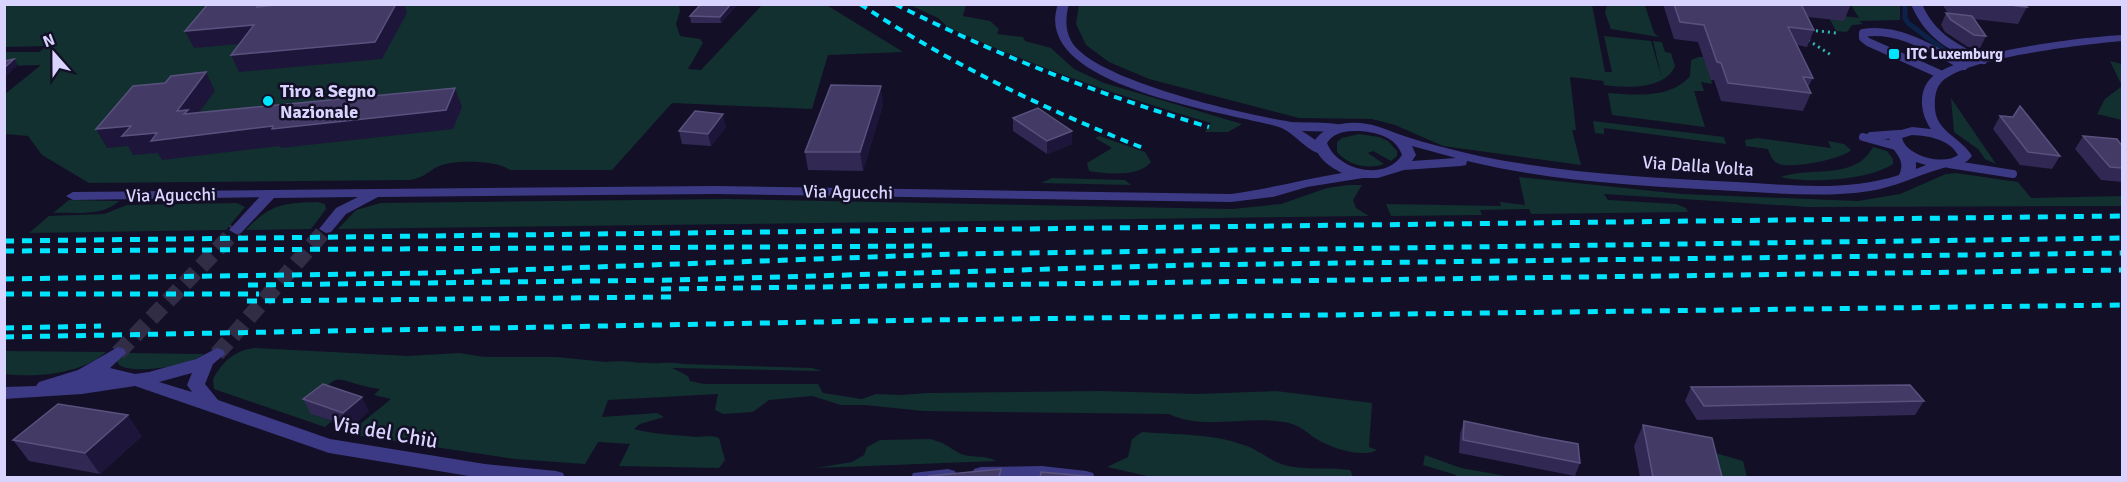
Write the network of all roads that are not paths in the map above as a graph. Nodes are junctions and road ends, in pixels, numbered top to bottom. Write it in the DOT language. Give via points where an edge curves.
graph roads {
  1 [pos="1064,4"];
  2 [pos="1916,4"];
  3 [pos="2122,38"];
  4 [pos="1982,61"];
  5 [pos="1964,66"];
  6 [pos="1942,75"];
  7 [pos="1930,117"];
  8 [pos="1281,124"];
  9 [pos="1342,128"];
  10 [pos="1915,131"];
  11 [pos="1398,138"];
  12 [pos="1947,139"];
  13 [pos="1900,144"];
  14 [pos="1322,153"];
  15 [pos="1965,156"];
  16 [pos="1489,163"];
  17 [pos="1946,164"];
  18 [pos="1404,166"];
  19 [pos="2000,171"];
  20 [pos="1366,173"];
  21 [pos="2013,174"];
  22 [pos="1905,177"];
  23 [pos="1305,183"];
  24 [pos="328,193"];
  25 [pos="390,193"];
  26 [pos="270,194"];
  27 [pos="73,196"];
  28 [pos="341,211"];
  29 [pos="326,229"];
  30 [pos="236,230"];
  31 [pos="118,352"];
  32 [pos="87,374"];
  33 [pos="130,380"];
  34 [pos="8,393"];
  35 [pos="212,404"];
  36 [pos="556,477"];
  37 [pos="920,477"];
  38 [pos="1086,477"];
  1 -- 8 [label="street" via="1060,22 1065,42 1097,68 1180,98"];
  2 -- 4 [label="street" via="1930,31"];
  3 -- 4 [label="street" via="2090,40"];
  4 -- 5 [label="street"];
  5 -- 6 [label="street"];
  5 -- 6 [label="lane" via="1896,34 1874,30 1862,34 1872,44"];
  6 -- 7 [label="street" via="1930,91"];
  7 -- 10 [label="street"];
  7 -- 12 [label="street, Via Dalla Volta"];
  8 -- 9 [label="street"];
  8 -- 14 [label="street"];
  9 -- 11 [label="street, Via Dalla Volta" via="1371,128"];
  9 -- 14 [label="street" via="1325,136 1320,144"];
  10 -- 12 [label="street, Via Dalla Volta"];
  10 -- 13 [label="street, Via Dalla Volta"];
  11 -- 16 [label="street, Via Dalla Volta"];
  11 -- 18 [label="street" via="1409,155"];
  12 -- 15 [label="street, Via Dalla Volta"];
  13 -- 17 [label="street, Via Dalla Volta" via="1922,159"];
  13 -- 22 [label="street" via="1910,161"];
  14 -- 20 [label="street" via="1339,167"];
  14 -- 23 [label="street" via="1318,170"];
  15 -- 17 [label="street, Via Dalla Volta" via="1960,162"];
  15 -- 19 [label="lane, Via Dalla Volta"];
  16 -- 18 [label="street, Via Dalla Volta"];
  16 -- 22 [label="street, Via Dalla Volta" via="1637,180 1778,188 1854,188"];
  17 -- 19 [label="lane, Via Dalla Volta"];
  17 -- 22 [label="street, Via Dalla Volta"];
  18 -- 20 [label="street, Via Dalla Volta" via="1386,173"];
  19 -- 21 [label="lane, Via Dalla Volta"];
  20 -- 23 [label="street, Via Agucchi"];
  23 -- 25 [label="street, Via Agucchi" via="1273,194 1222,198 716,190"];
  24 -- 25 [label="street, Via Agucchi"];
  24 -- 26 [label="street, Via Agucchi"];
  24 -- 28 [label="street" via="340,202"];
  25 -- 28 [label="street, Via Agucchi" via="367,198"];
  26 -- 27 [label="street, Via Agucchi"];
  26 -- 30 [label="street"];
  28 -- 29 [label="street, Via Agucchi"];
  31 -- 32 [label="street"];
  32 -- 33 [label="street" via="108,373"];
  32 -- 34 [label="street"];
  33 -- 34 [label="street" via="71,391"];
  33 -- 35 [label="street, Via del Chiù"];
  33 -- 35 [label="street" via="211,359 196,386"];
  35 -- 36 [label="street, Via del Chiù" via="329,446 485,471"];
  37 -- 38 [label="street" via="1017,473"];
}
